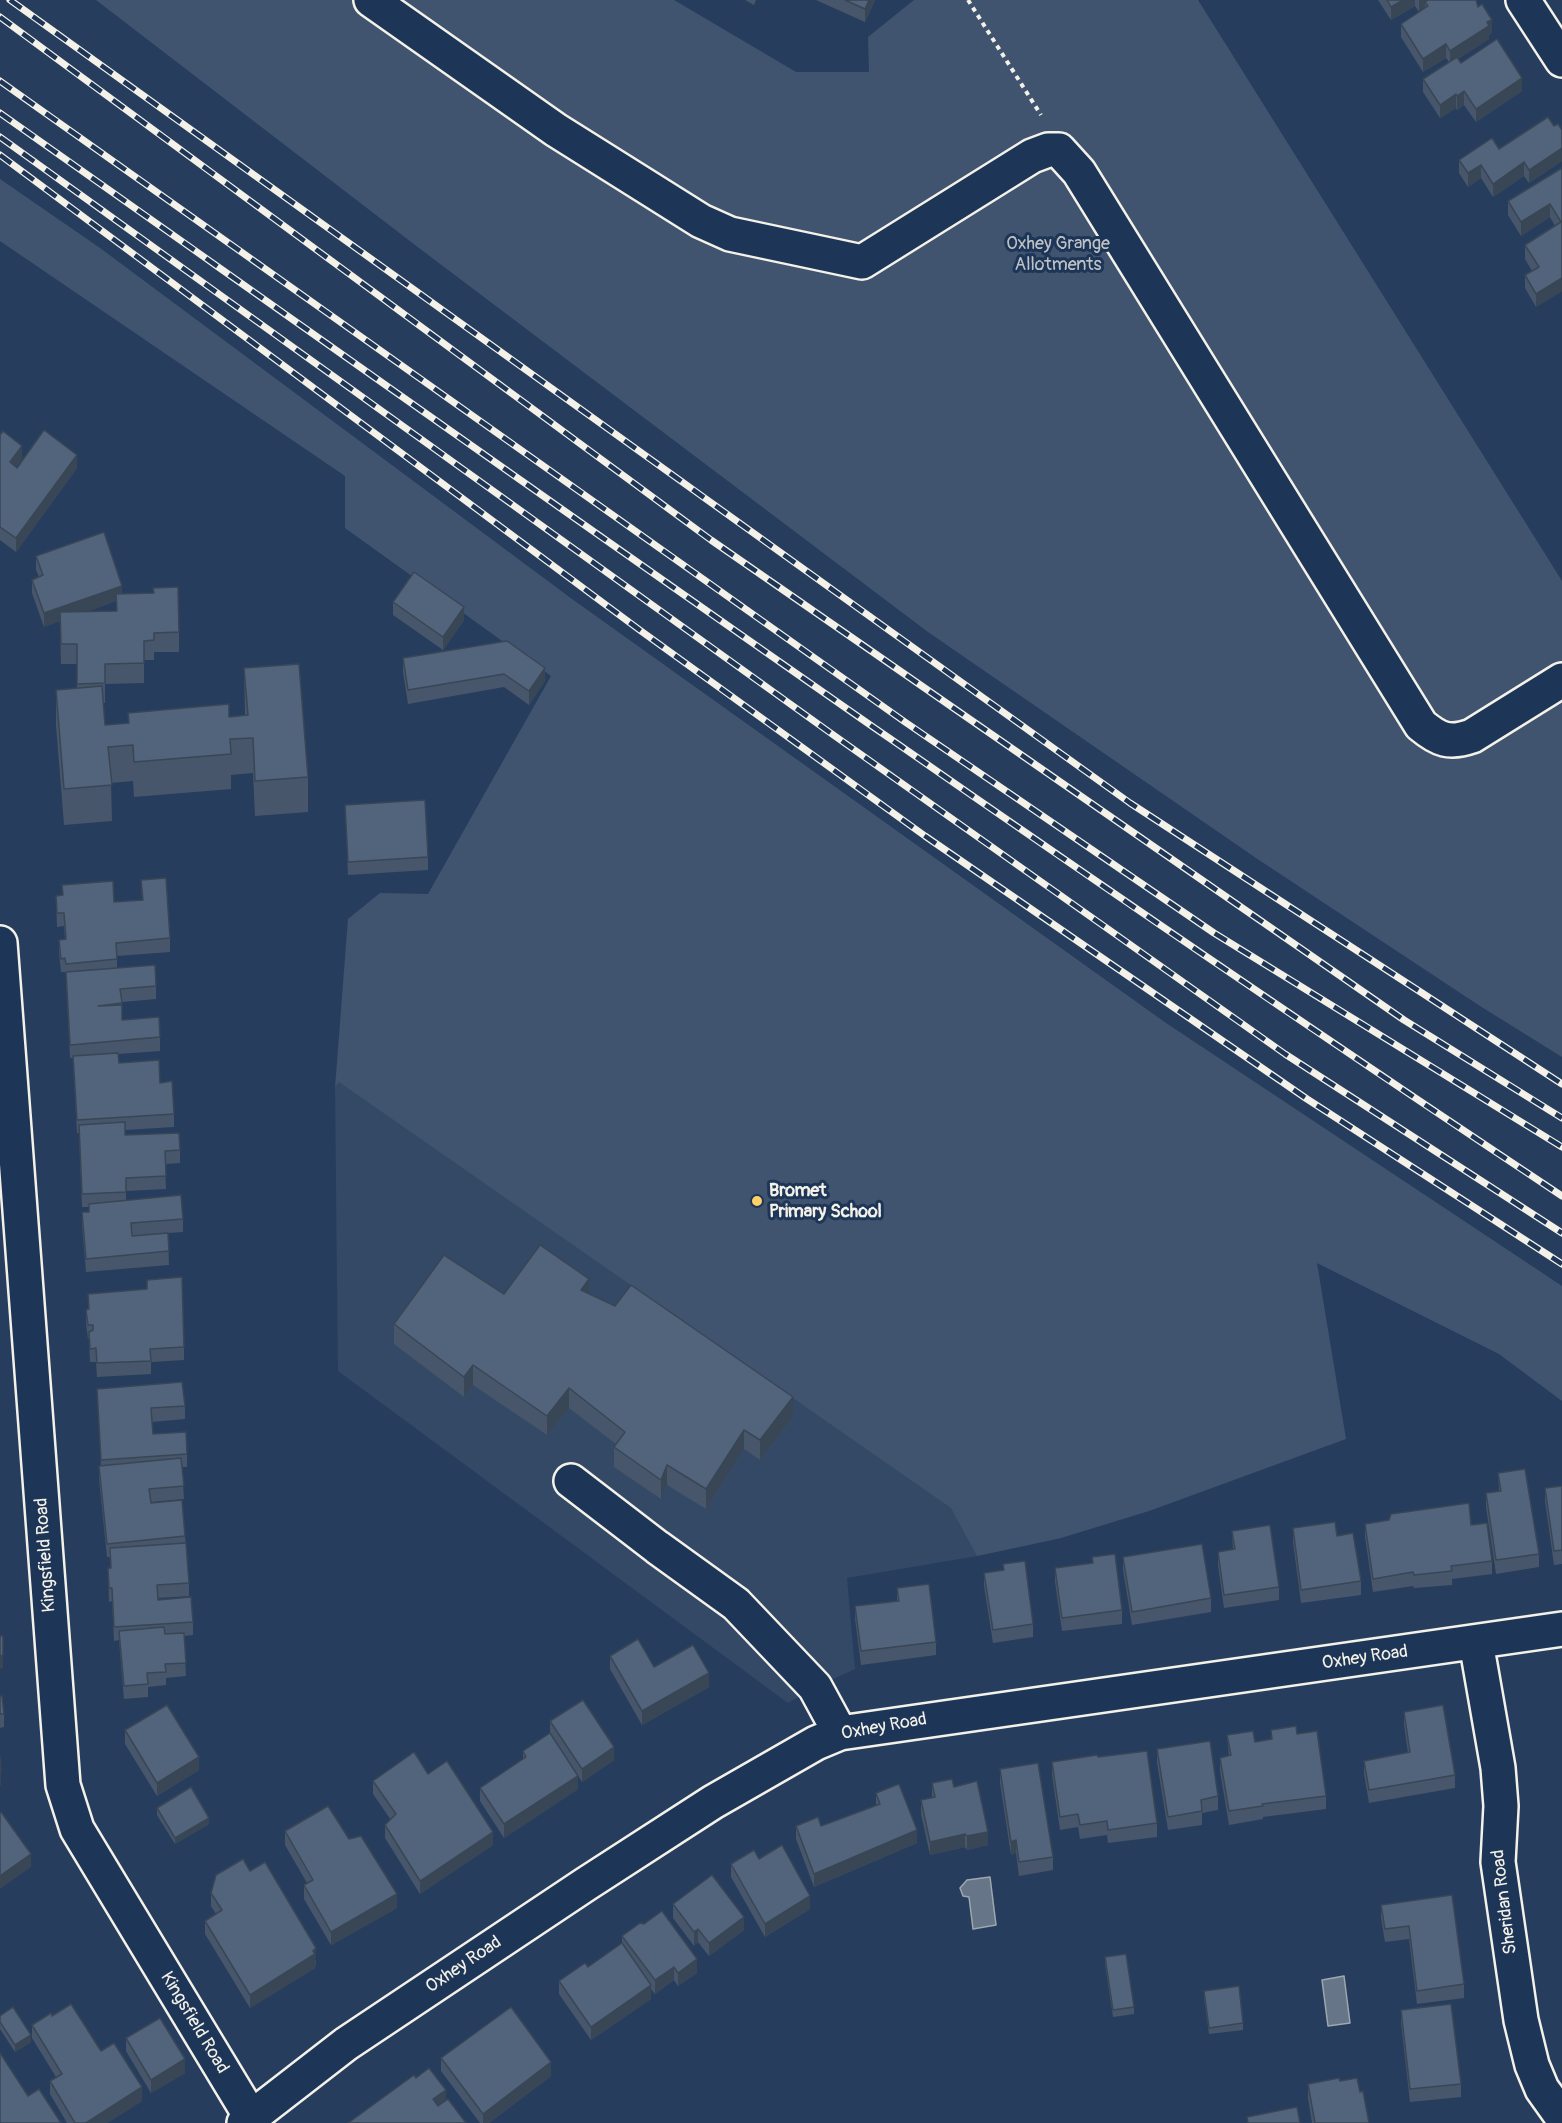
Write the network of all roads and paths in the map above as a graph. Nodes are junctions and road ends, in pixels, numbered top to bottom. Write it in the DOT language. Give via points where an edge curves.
graph roads {
  1 [pos="371,0"];
  2 [pos="968,0"];
  3 [pos="1523,0"];
  4 [pos="1562,60"];
  5 [pos="1059,150"];
  6 [pos="1562,680"];
  7 [pos="0,943"];
  8 [pos="571,1480"];
  9 [pos="1562,1629"];
  10 [pos="1476,1642"];
  11 [pos="840,1733"];
  12 [pos="1562,2117"];
  13 [pos="247,2120"];
  1 -- 5 [label="street" via="556,130 700,221 730,234 862,262 1032,156"];
  2 -- 5 [label="path" via="1050,129"];
  3 -- 4 [label="street"];
  5 -- 6 [label="street" via="1079,172 1421,725 1446,740 1459,741"];
  7 -- 13 [label="street, Kingsfield Road" via="63,1785 77,1829"];
  8 -- 11 [label="street" via="736,1604 816,1687"];
  9 -- 10 [label="street, Oxhey Road"];
  10 -- 11 [label="street, Oxhey Road"];
  10 -- 12 [label="street, Sheridan Road" via="1498,1768 1501,1806 1497,1862 1521,2020 1542,2089"];
  11 -- 13 [label="street, Oxhey Road" via="713,1802 586,1884 346,2044"];
}
